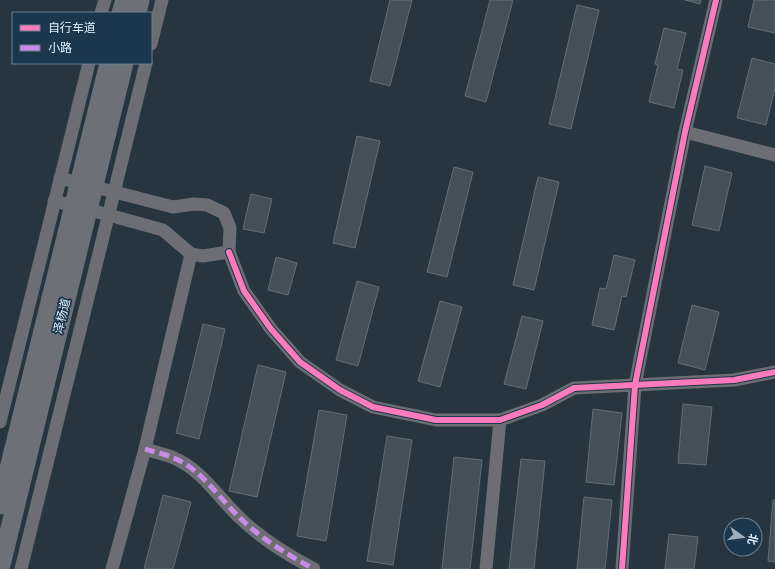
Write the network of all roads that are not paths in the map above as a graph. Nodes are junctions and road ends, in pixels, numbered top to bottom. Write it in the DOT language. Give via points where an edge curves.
graph roads {
  1 [pos="105,0"];
  2 [pos="125,0"];
  3 [pos="140,0"];
  4 [pos="162,0"];
  5 [pos="716,0"];
  6 [pos="101,12"];
  7 [pos="122,12"];
  8 [pos="137,12"];
  9 [pos="152,40"];
  10 [pos="89,64"];
  11 [pos="109,64"];
  12 [pos="124,64"];
  13 [pos="146,64"];
  14 [pos="685,132"];
  15 [pos="775,155"];
  16 [pos="60,178"];
  17 [pos="86,185"];
  18 [pos="115,191"];
  19 [pos="54,201"];
  20 [pos="80,207"];
  21 [pos="110,215"];
  22 [pos="229,252"];
  23 [pos="191,254"];
  24 [pos="775,372"];
  25 [pos="635,385"];
  26 [pos="500,420"];
  27 [pos="0,422"];
  28 [pos="145,449"];
  29 [pos="9,480"];
  30 [pos="42,488"];
  31 [pos="0,505"];
  32 [pos="0,569"];
  33 [pos="21,569"];
  34 [pos="112,569"];
  35 [pos="314,569"];
  36 [pos="486,569"];
  37 [pos="622,569"];
  1 -- 6 [label="street"];
  2 -- 7 [label="main road"];
  3 -- 8 [label="main road"];
  4 -- 9 [label="street"];
  5 -- 14 [label="street"];
  10 -- 16 [label="street"];
  11 -- 17 [label="main road, 泽杨道"];
  12 -- 17 [label="main road, 泽杨道"];
  13 -- 18 [label="street"];
  14 -- 15 [label="street"];
  14 -- 25 [label="street"];
  16 -- 17 [label="street"];
  16 -- 19 [label="street"];
  17 -- 18 [label="street"];
  17 -- 20 [label="main road, 泽杨道"];
  18 -- 21 [label="street"];
  18 -- 22 [label="street" via="173,207 207,205 224,213 230,228"];
  19 -- 20 [label="street"];
  19 -- 27 [label="street"];
  20 -- 21 [label="street"];
  20 -- 29 [label="main road, 泽杨道"];
  21 -- 23 [label="street" via="163,230"];
  21 -- 30 [label="street"];
  22 -- 23 [label="street" via="203,256"];
  22 -- 26 [label="street" via="244,292 270,329 300,362 340,390 373,407 436,420"];
  23 -- 28 [label="street"];
  24 -- 25 [label="street" via="734,380"];
  25 -- 26 [label="street" via="574,388 542,405"];
  25 -- 37 [label="street"];
  26 -- 36 [label="street"];
  28 -- 34 [label="street"];
  28 -- 35 [label="street" via="174,458 191,468 239,518 268,541"];
  29 -- 30 [label="street"];
  29 -- 31 [label="main road, 泽杨道"];
  29 -- 32 [label="main road, 泽杨道"];
  30 -- 33 [label="street"];
}
